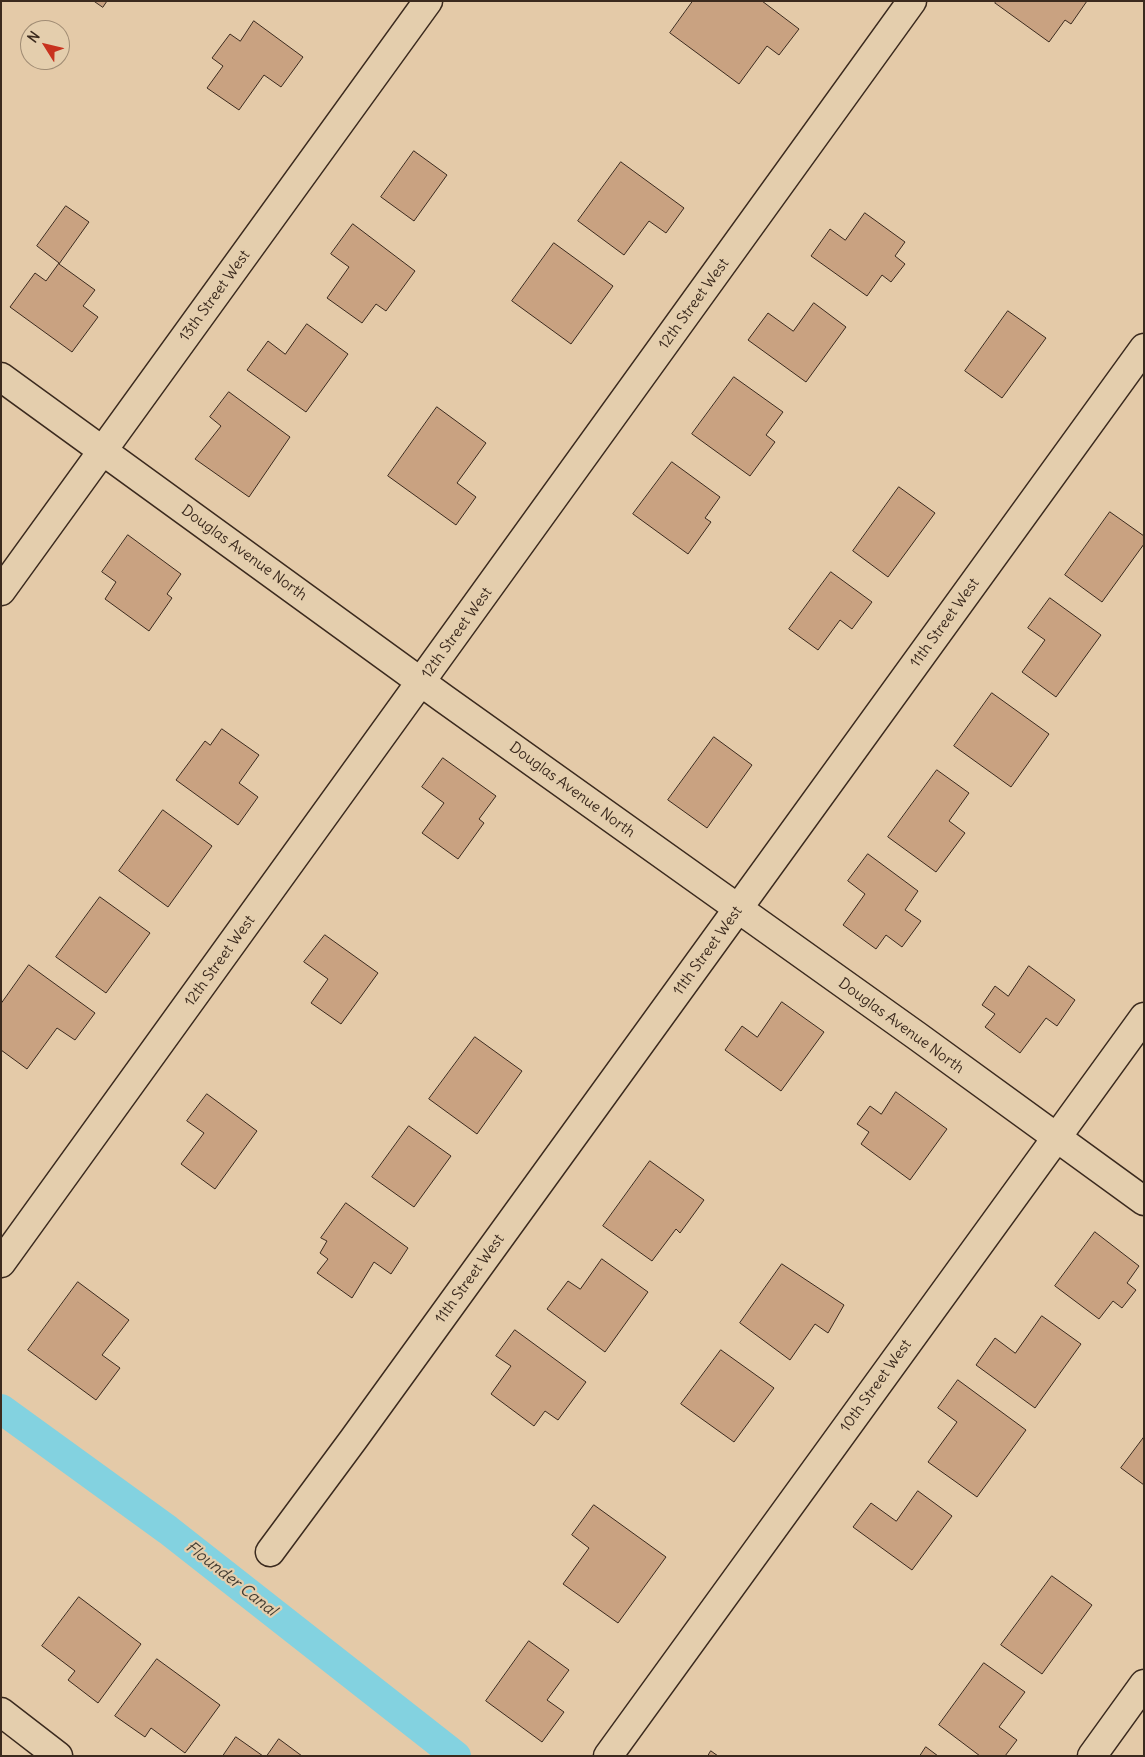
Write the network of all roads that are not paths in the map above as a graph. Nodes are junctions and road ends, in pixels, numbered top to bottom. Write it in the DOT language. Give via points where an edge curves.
graph roads {
  1 [pos="428,1"];
  2 [pos="912,1"];
  3 [pos="1144,348"];
  4 [pos="1,377"];
  5 [pos="104,451"];
  6 [pos="1,591"];
  7 [pos="422,682"];
  8 [pos="738,909"];
  9 [pos="1144,1017"];
  10 [pos="1056,1138"];
  11 [pos="1144,1201"];
  12 [pos="1,1263"];
  13 [pos="270,1552"];
  14 [pos="1144,1684"];
  15 [pos="1,1712"];
  16 [pos="58,1756"];
  17 [pos="608,1756"];
  18 [pos="1092,1756"];
  1 -- 5 [label="street, 13th Street West"];
  2 -- 7 [label="street, 12th Street West"];
  3 -- 8 [label="street, 11th Street West"];
  4 -- 5 [label="street, Douglas Avenue North"];
  5 -- 6 [label="street, 13th Street West"];
  5 -- 7 [label="street, Douglas Avenue North"];
  7 -- 8 [label="street, Douglas Avenue North"];
  7 -- 12 [label="street, 12th Street West"];
  8 -- 10 [label="street, Douglas Avenue North"];
  8 -- 13 [label="street, 11th Street West"];
  9 -- 10 [label="street, 10th Street West"];
  10 -- 11 [label="street, Douglas Avenue North"];
  10 -- 17 [label="street, 10th Street West"];
  14 -- 18 [label="street"];
  15 -- 16 [label="street"];
}
